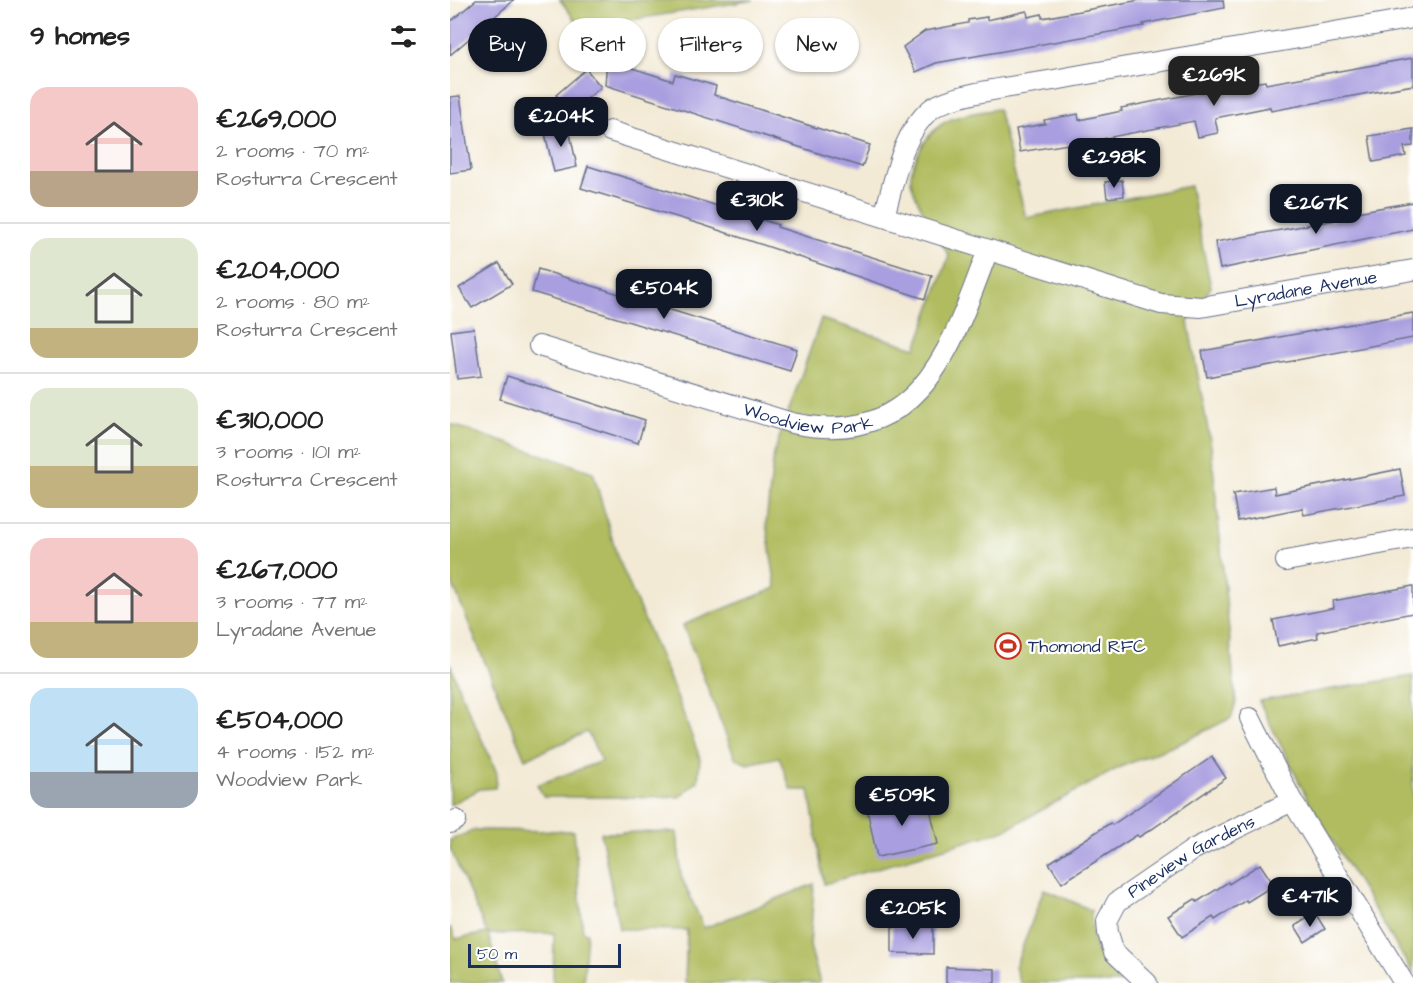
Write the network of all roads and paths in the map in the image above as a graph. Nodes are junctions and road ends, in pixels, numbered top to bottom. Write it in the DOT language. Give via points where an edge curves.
graph roads {
  1 [pos="1413,18"];
  2 [pos="610,131"];
  3 [pos="884,216"];
  4 [pos="988,250"];
  5 [pos="1413,270"];
  6 [pos="539,346"];
  7 [pos="1413,538"];
  8 [pos="1286,561"];
  9 [pos="1250,718"];
  10 [pos="1292,801"];
  11 [pos="1147,983"];
  12 [pos="1404,983"];
  1 -- 3 [label="street" via="943,102 922,118 908,140"];
  2 -- 3 [label="street, Lyradane Avenue"];
  3 -- 4 [label="street, Lyradane Avenue"];
  4 -- 5 [label="street, Lyradane Avenue" via="1161,304 1201,308"];
  4 -- 6 [label="street, Woodview Park" via="948,350 916,393 872,423 817,428 792,423"];
  7 -- 8 [label="street"];
  9 -- 10 [label="street"];
  10 -- 11 [label="street, Pineview Gardens" via="1194,849 1117,902 1107,921 1114,952"];
  10 -- 12 [label="street"];
}
